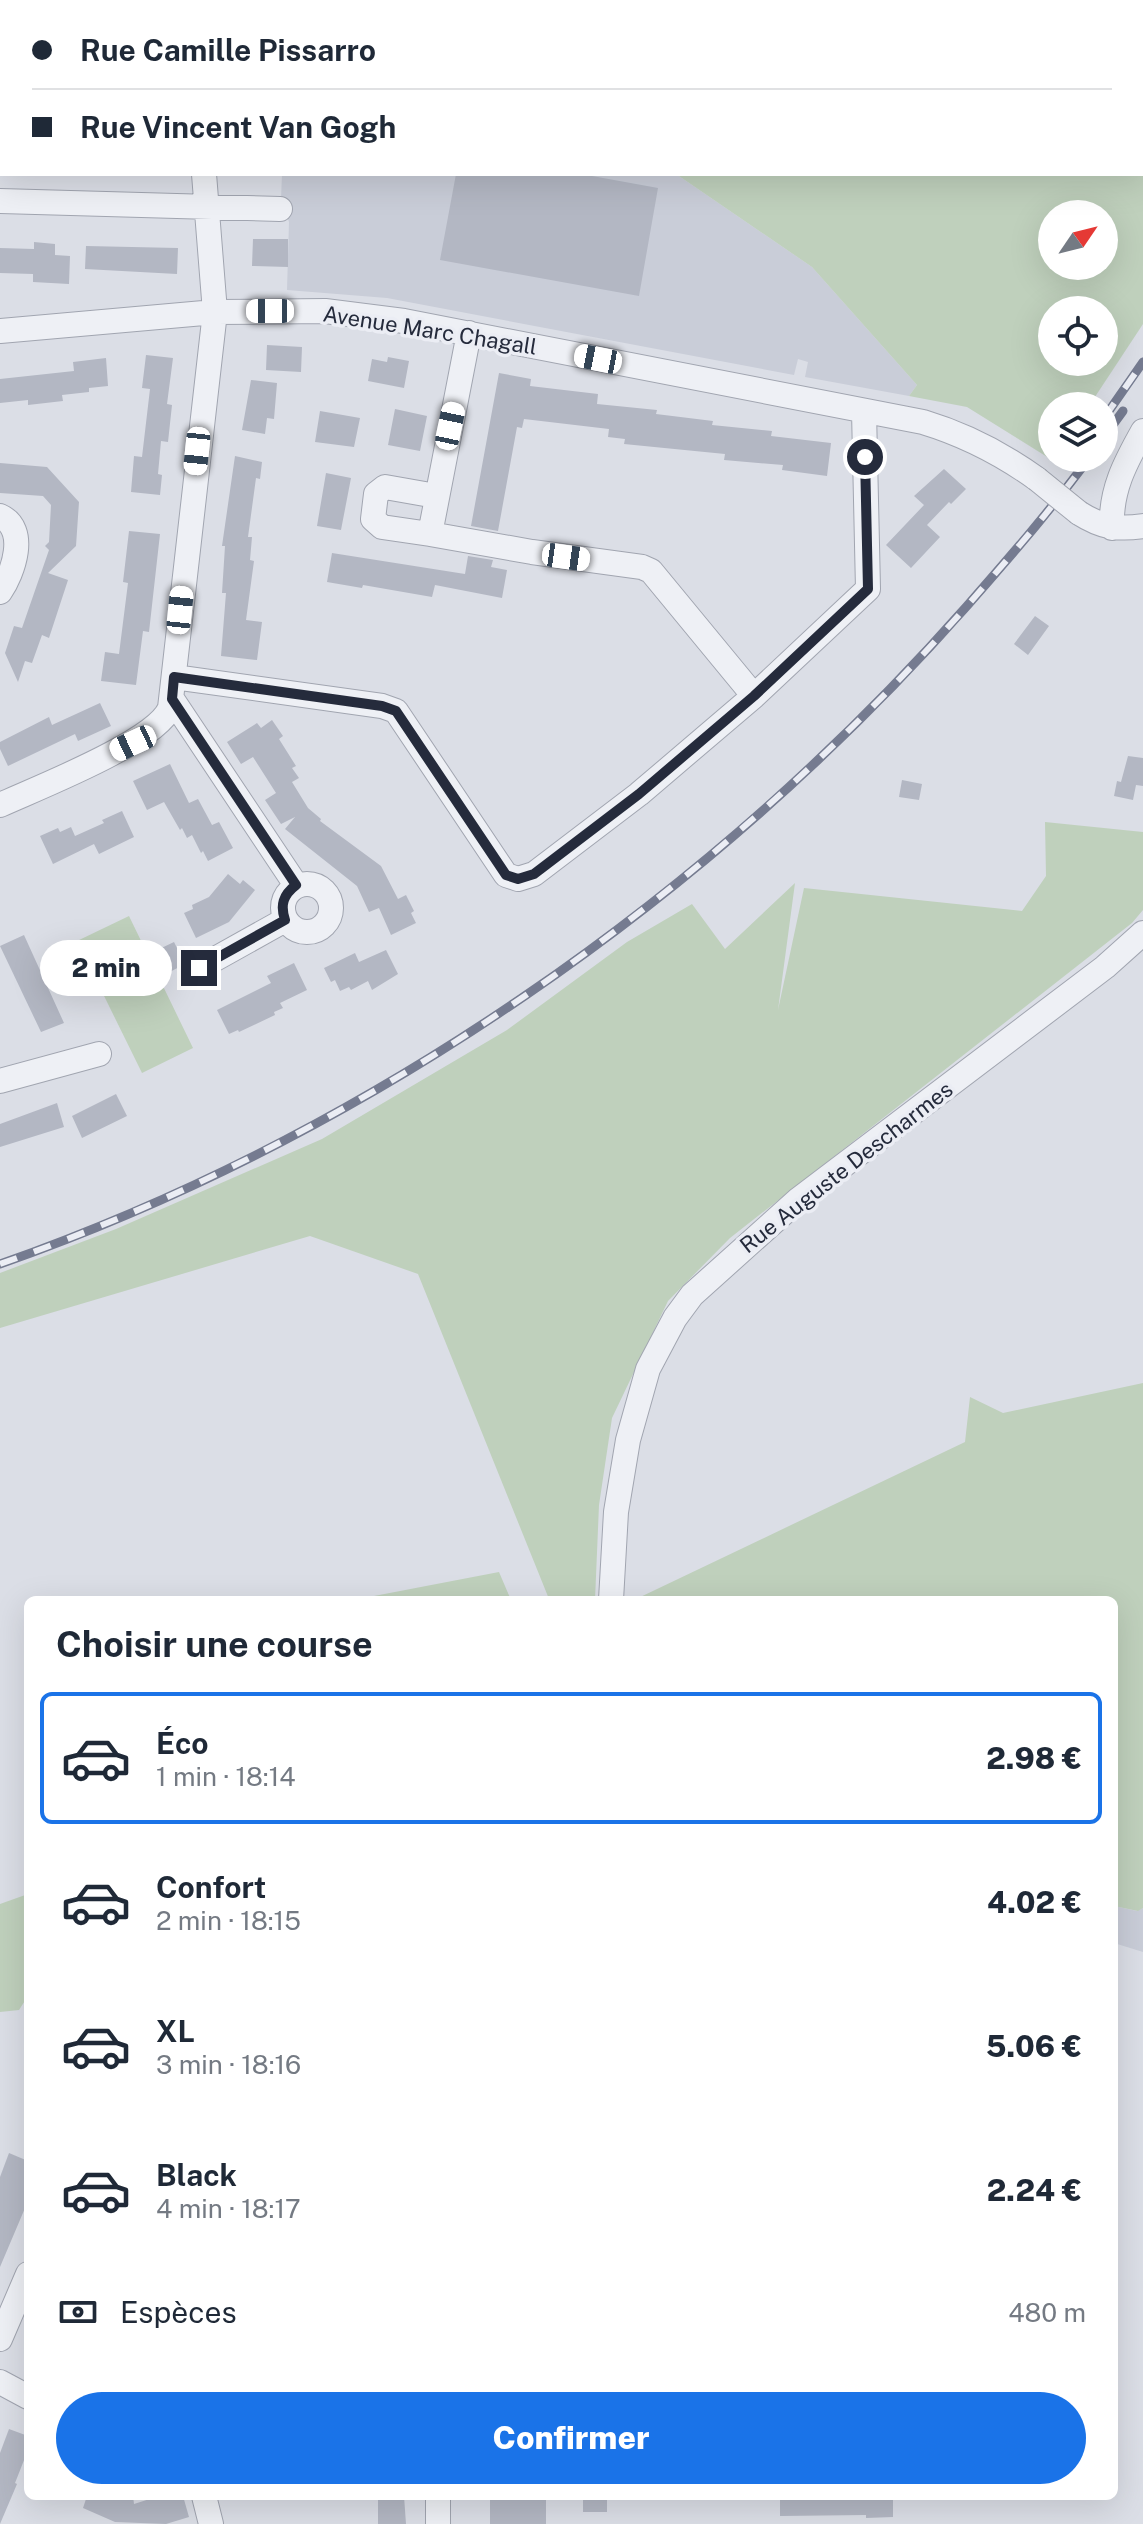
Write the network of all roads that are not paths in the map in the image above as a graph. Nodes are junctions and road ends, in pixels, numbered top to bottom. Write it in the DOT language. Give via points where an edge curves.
graph roads {
  1 [pos="204,176"];
  2 [pos="0,201"];
  3 [pos="206,206"];
  4 [pos="280,209"];
  5 [pos="215,312"];
  6 [pos="0,331"];
  7 [pos="469,333"];
  8 [pos="864,411"];
  9 [pos="1143,431"];
  10 [pos="436,496"];
  11 [pos="0,516"];
  12 [pos="1143,526"];
  13 [pos="1112,528"];
  14 [pos="430,534"];
  15 [pos="0,592"];
  16 [pos="173,688"];
  17 [pos="754,696"];
  18 [pos="0,805"];
  19 [pos="296,885"];
  20 [pos="285,920"];
  21 [pos="1143,933"];
  22 [pos="199,968"];
  23 [pos="99,1054"];
  24 [pos="0,1081"];
  25 [pos="611,1596"];
  26 [pos="24,2283"];
  27 [pos="0,2339"];
  28 [pos="0,2382"];
  29 [pos="24,2395"];
  30 [pos="205,2500"];
  31 [pos="438,2500"];
  32 [pos="211,2524"];
  33 [pos="438,2524"];
  1 -- 3 [label="street"];
  2 -- 3 [label="street"];
  3 -- 4 [label="street"];
  3 -- 5 [label="street"];
  5 -- 6 [label="street, Avenue Marc Chagall"];
  5 -- 7 [label="street, Avenue Marc Chagall" via="325,311"];
  5 -- 16 [label="street"];
  7 -- 8 [label="street, Avenue Marc Chagall"];
  7 -- 10 [label="street"];
  8 -- 13 [label="street, Avenue Marc Chagall, bridge" via="966,436 1016,464 1093,522"];
  8 -- 17 [label="street" via="868,589"];
  9 -- 13 [label="street" via="1116,486"];
  10 -- 14 [label="street"];
  10 -- 14 [label="street" via="385,487 376,494 373,519 382,527"];
  11 -- 15 [label="street" via="15,533 16,550"];
  12 -- 13 [label="street"];
  14 -- 17 [label="street" via="651,571"];
  16 -- 17 [label="street" via="396,711 506,875 518,879 534,874 627,803"];
  16 -- 18 [label="street" via="166,716 133,743"];
  16 -- 19 [label="street"];
  19 -- 20 [label="street" via="284,897"];
  19 -- 20 [label="street" via="319,886 330,899 330,915 313,932 297,930"];
  20 -- 22 [label="street"];
  21 -- 25 [label="street, Rue Auguste Descharmes" via="799,1199 692,1295 648,1369 628,1440 616,1512"];
  23 -- 24 [label="street"];
  26 -- 27 [label="street"];
  28 -- 29 [label="street"];
  30 -- 32 [label="street"];
  31 -- 33 [label="street"];
}
